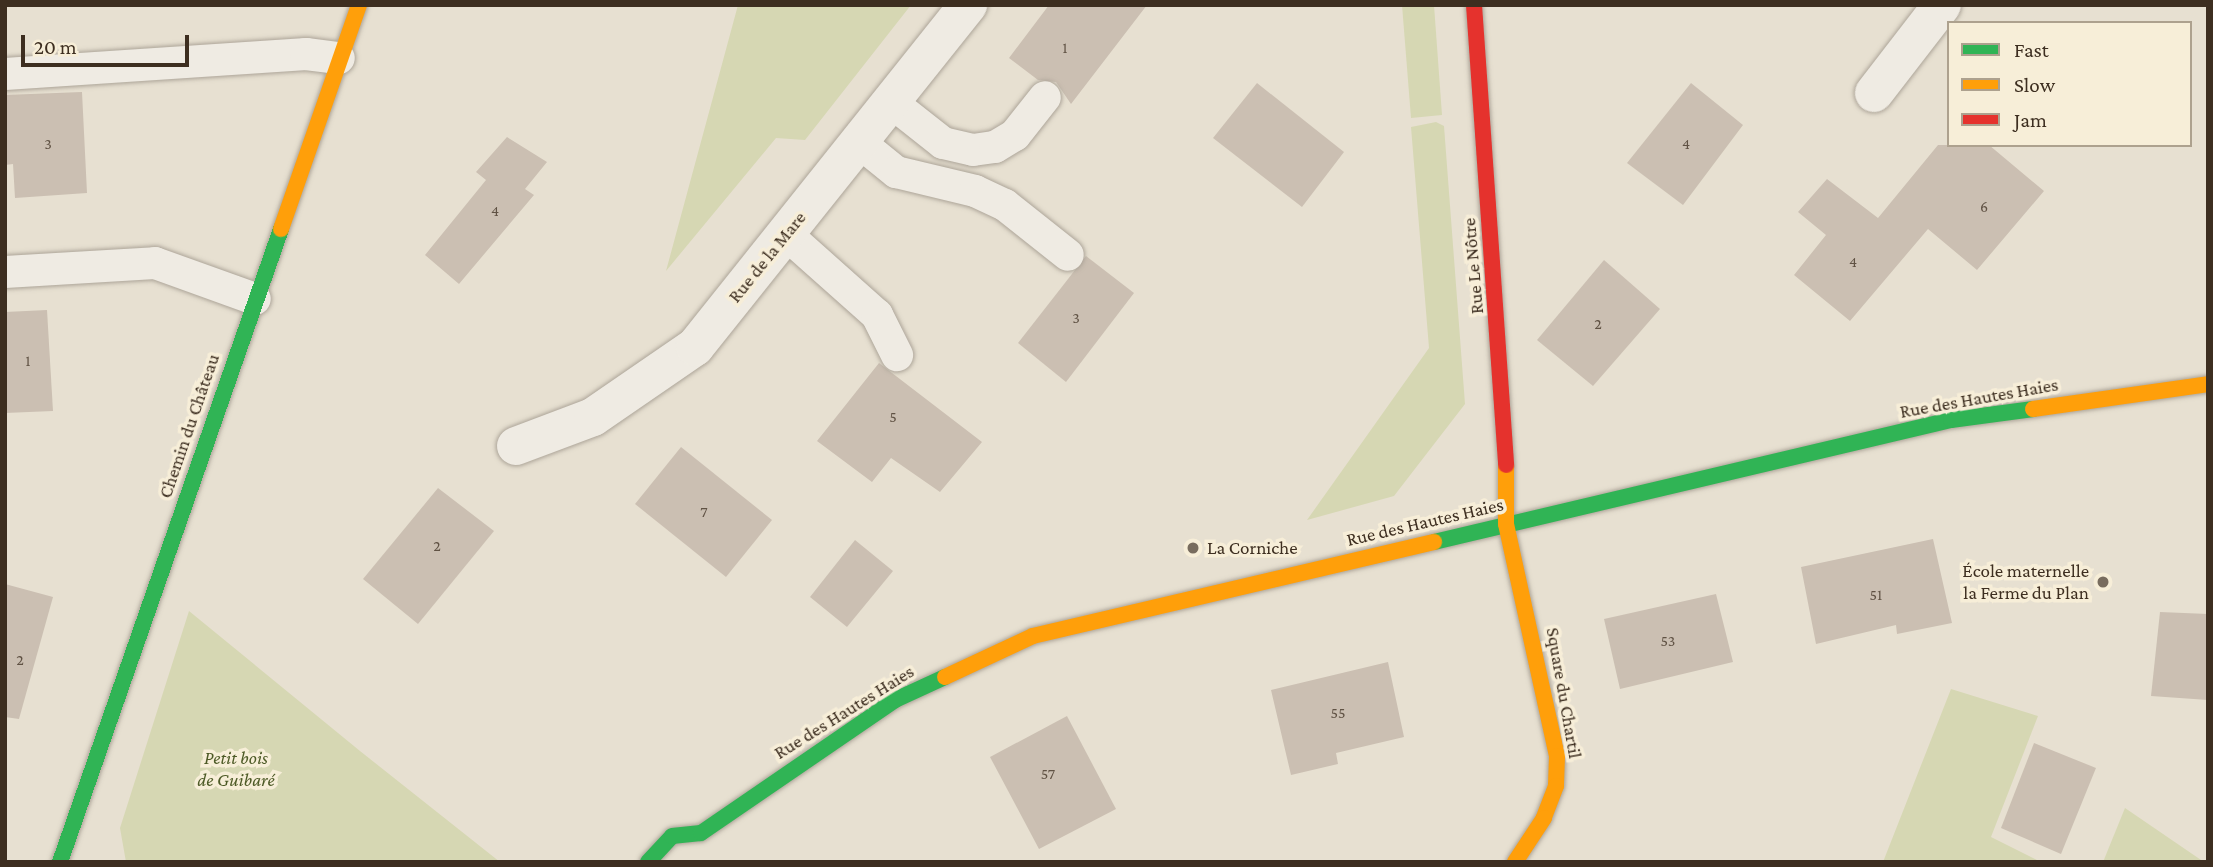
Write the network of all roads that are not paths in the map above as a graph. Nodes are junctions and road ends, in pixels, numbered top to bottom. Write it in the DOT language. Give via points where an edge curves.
graph roads {
  1 [pos="359,5"];
  2 [pos="968,5"];
  3 [pos="1474,5"];
  4 [pos="1942,5"];
  5 [pos="339,58"];
  6 [pos="5,74"];
  7 [pos="1874,93"];
  8 [pos="1045,97"];
  9 [pos="891,102"];
  10 [pos="859,142"];
  11 [pos="786,234"];
  12 [pos="1068,255"];
  13 [pos="5,272"];
  14 [pos="256,299"];
  15 [pos="897,355"];
  16 [pos="2208,384"];
  17 [pos="516,446"];
  18 [pos="1506,524"];
  19 [pos="701,833"];
  20 [pos="701,852"];
  21 [pos="60,862"];
  22 [pos="648,862"];
  23 [pos="1515,862"];
  1 -- 5 [label="street, Chemin du Château"];
  2 -- 9 [label="street, Rue de la Mare"];
  3 -- 18 [label="street, Rue Le Nôtre" via="1506,415"];
  4 -- 7 [label="street"];
  5 -- 6 [label="lane" via="306,54"];
  5 -- 14 [label="street, Chemin du Château"];
  8 -- 9 [label="lane" via="1015,135 995,147 973,150 943,143"];
  9 -- 10 [label="street, Rue de la Mare"];
  10 -- 11 [label="street, Rue de la Mare"];
  10 -- 12 [label="lane" via="896,172 975,191 1004,205"];
  11 -- 15 [label="lane" via="877,315"];
  11 -- 17 [label="street, Rue de la Mare" via="695,347 593,417"];
  13 -- 14 [label="lane" via="155,263"];
  14 -- 21 [label="street, Chemin du Château"];
  16 -- 18 [label="street, Rue des Hautes Haies" via="1951,421"];
  18 -- 19 [label="street, Rue des Hautes Haies" via="1033,636 895,700"];
  18 -- 23 [label="street, Square du Chartil" via="1557,756 1556,786 1544,818"];
  19 -- 20 [label="street"];
  19 -- 22 [label="street, Rue des Hautes Haies" via="672,836"];
}
